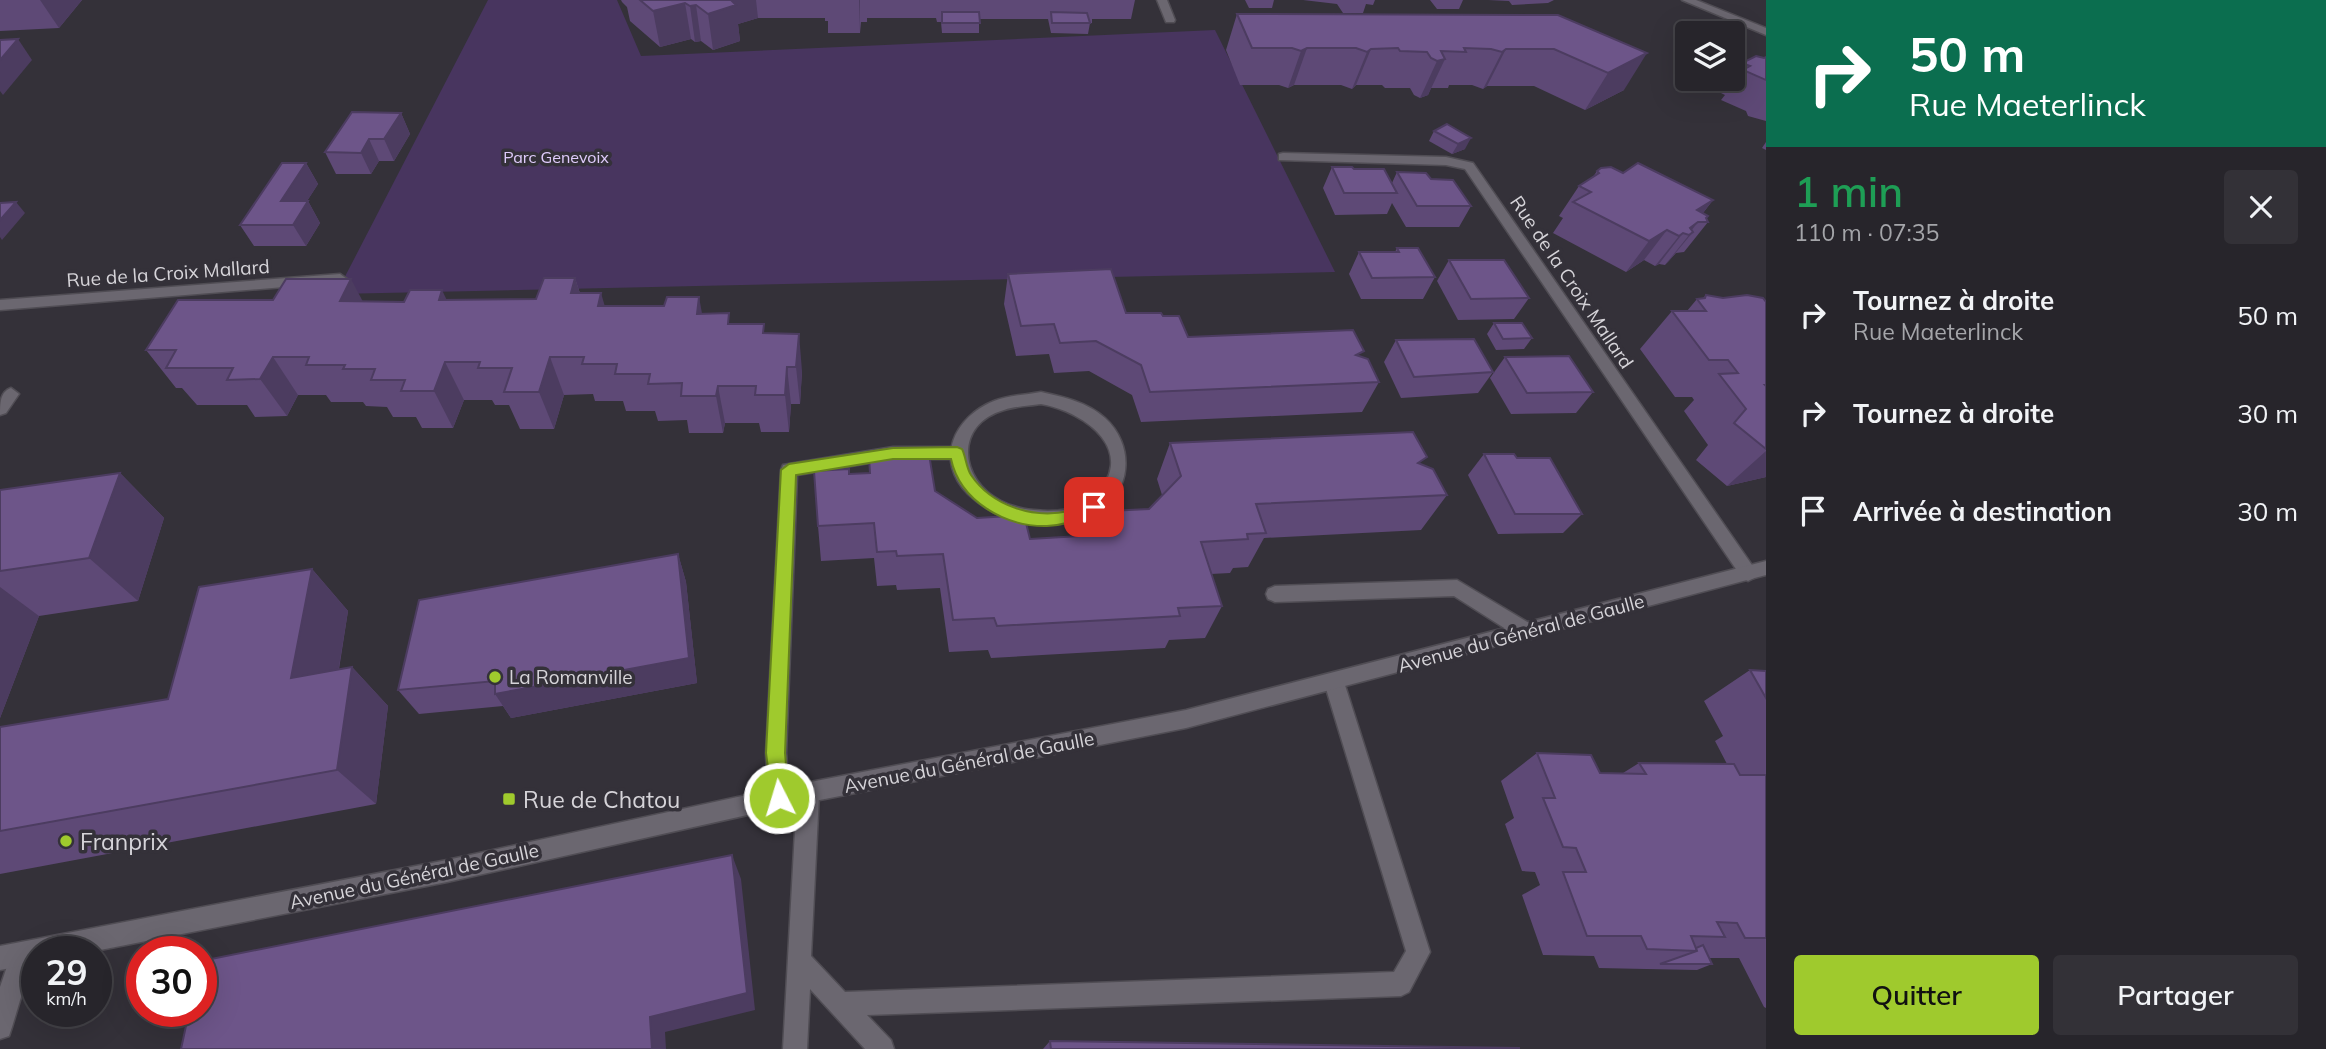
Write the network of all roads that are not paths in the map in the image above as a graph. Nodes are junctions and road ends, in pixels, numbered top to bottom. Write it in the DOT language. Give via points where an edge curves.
graph roads {
  1 [pos="1162,0"];
  2 [pos="1687,0"];
  3 [pos="1170,20"];
  4 [pos="1766,32"];
  5 [pos="1283,157"];
  6 [pos="340,279"];
  7 [pos="0,305"];
  8 [pos="10,394"];
  9 [pos="0,409"];
  10 [pos="957,453"];
  11 [pos="1757,570"];
  12 [pos="1275,594"];
  13 [pos="1527,632"];
  14 [pos="1334,682"];
  15 [pos="808,794"];
  16 [pos="779,798"];
  17 [pos="11,956"];
  18 [pos="799,960"];
  19 [pos="840,1004"];
  20 [pos="0,1027"];
  21 [pos="795,1049"];
  22 [pos="882,1049"];
  1 -- 3 [label="street"];
  2 -- 4 [label="street"];
  5 -- 11 [label="street, Rue de la Croix Mallard" via="1446,161 1469,166"];
  6 -- 7 [label="street, Rue de la Croix Mallard"];
  8 -- 9 [label="street"];
  10 -- 10 [label="street" via="961,472 974,491 993,506 1046,520 1094,507 1111,491 1119,473 1118,452 1106,429 1066,403 1041,398 1016,398 992,405 974,417 962,433"];
  10 -- 16 [label="street" via="893,453 789,470 776,753"];
  11 -- 13 [label="street, Avenue du Général de Gaulle"];
  12 -- 13 [label="street" via="1457,588"];
  13 -- 14 [label="street, Avenue du Général de Gaulle"];
  14 -- 15 [label="street, Avenue du Général de Gaulle" via="1186,719"];
  14 -- 19 [label="street" via="1418,952 1401,984"];
  15 -- 16 [label="street, Avenue du Général de Gaulle"];
  15 -- 18 [label="street"];
  16 -- 17 [label="street, Avenue du Général de Gaulle" via="447,871"];
  17 -- 20 [label="street"];
  18 -- 19 [label="street"];
  18 -- 21 [label="street"];
  19 -- 22 [label="street"];
}
